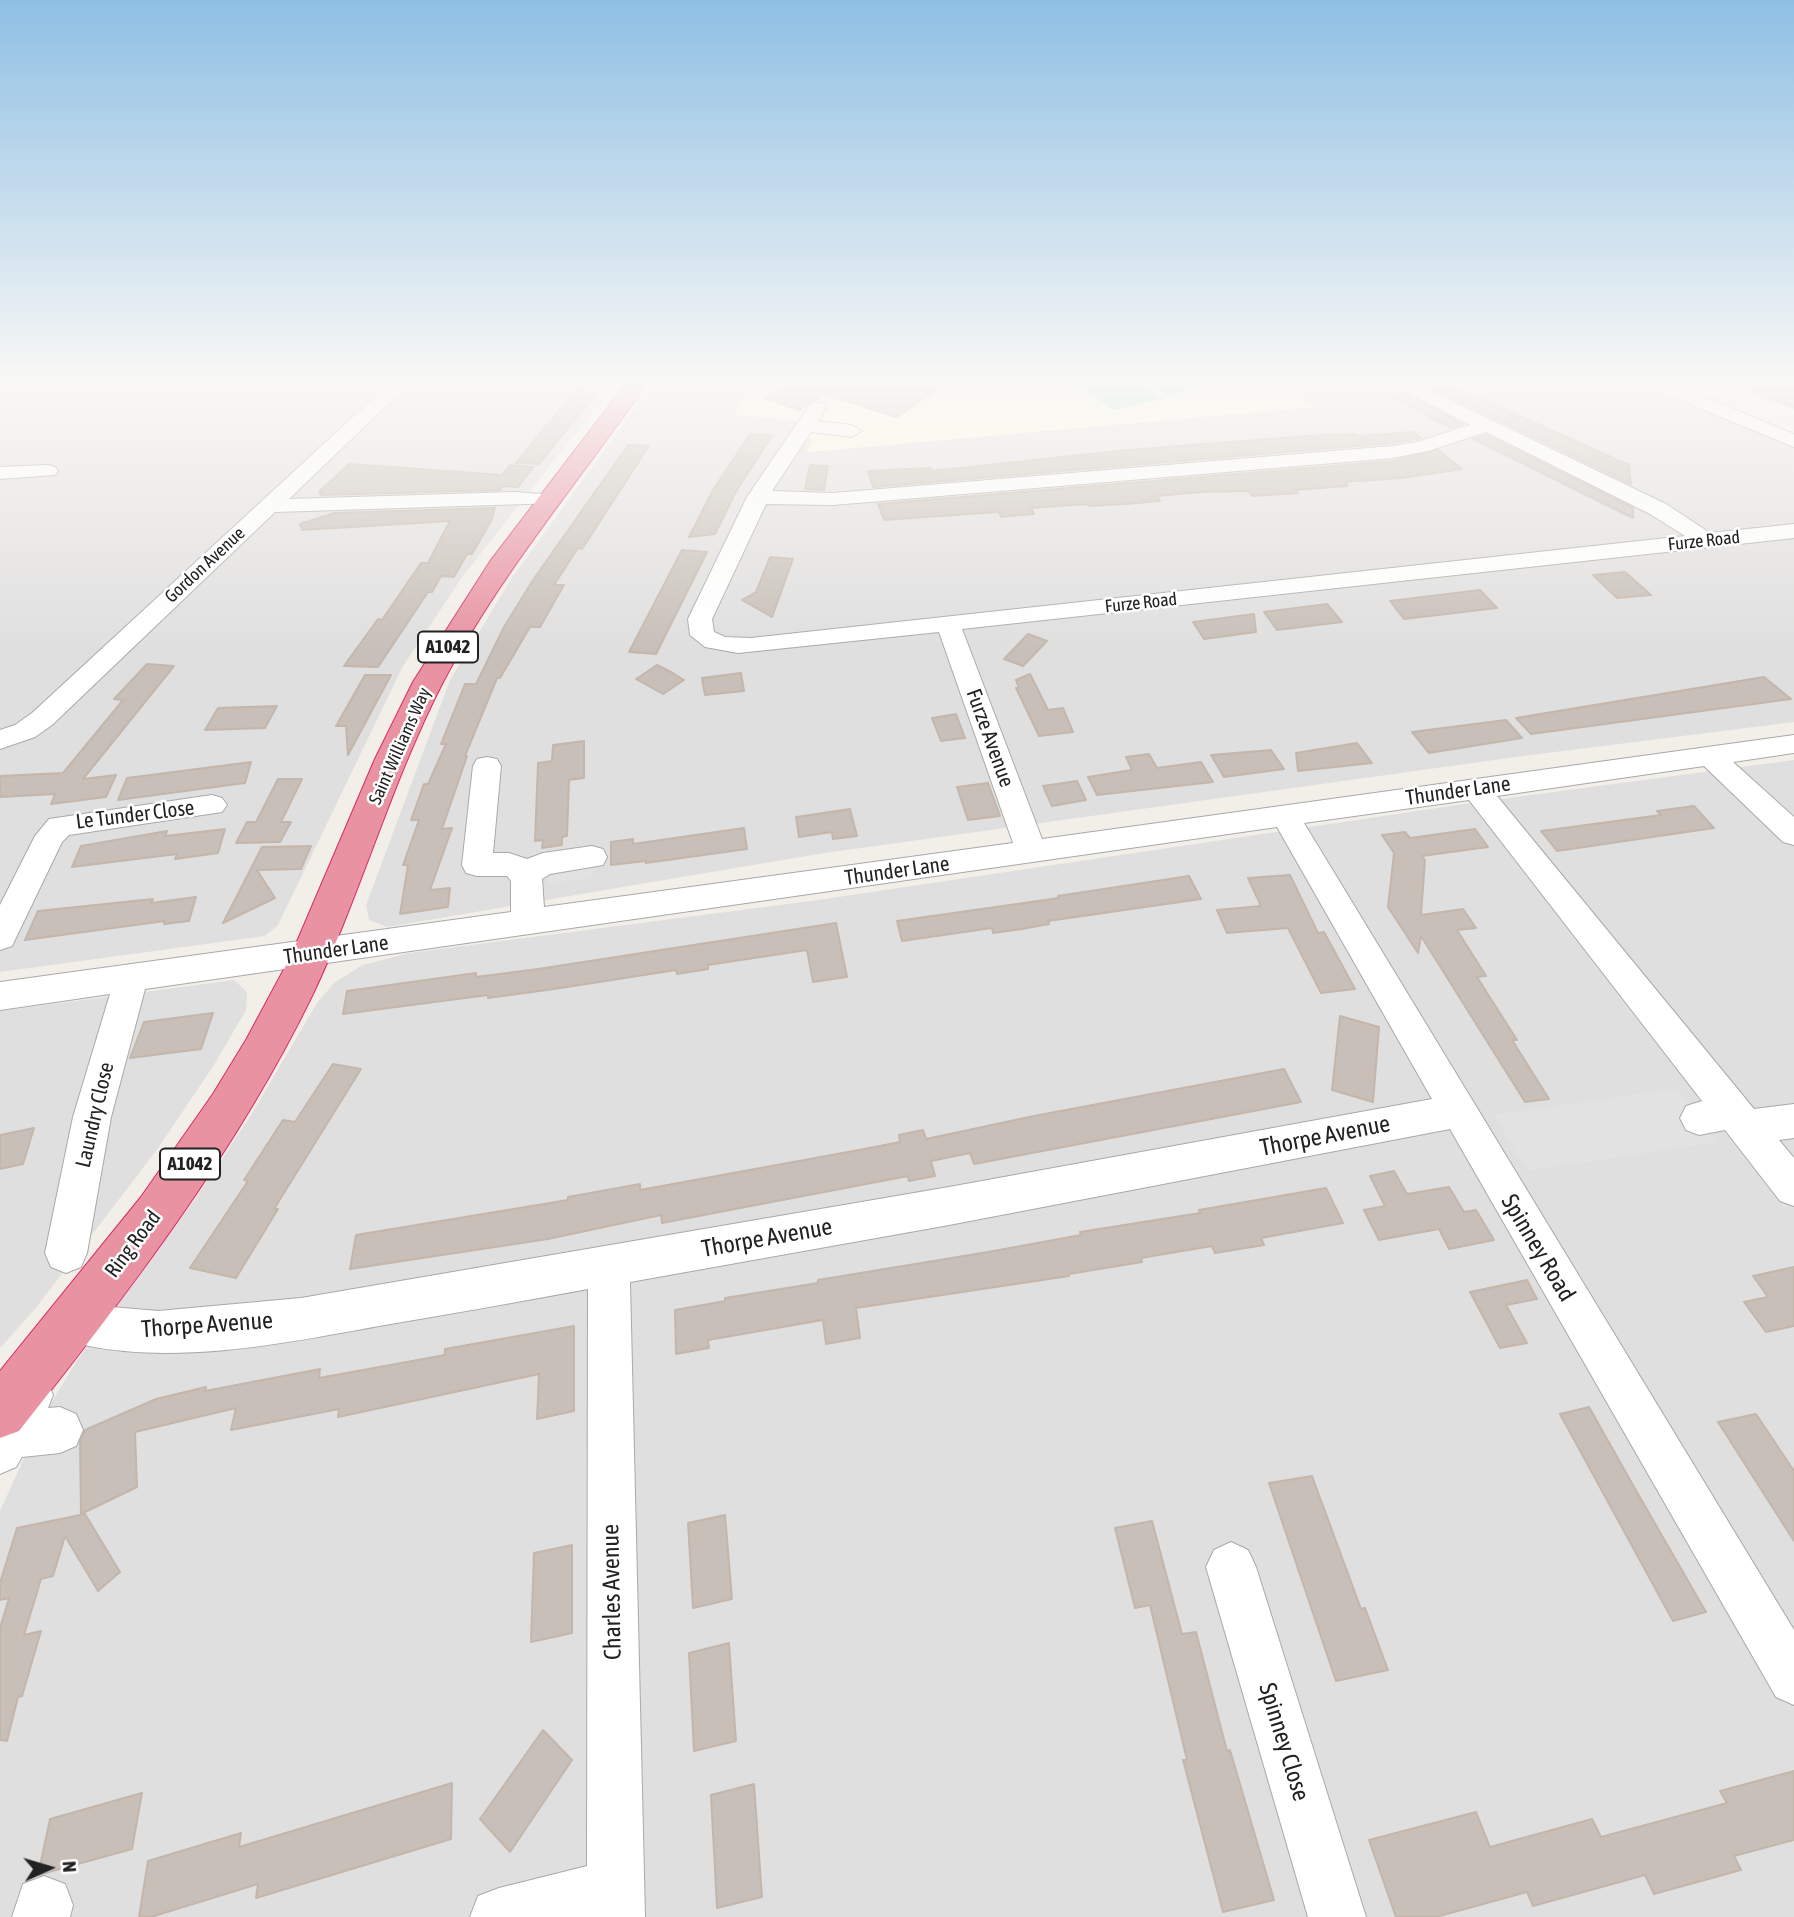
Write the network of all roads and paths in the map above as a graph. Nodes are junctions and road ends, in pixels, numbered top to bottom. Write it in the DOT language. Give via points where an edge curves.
graph roads {
  1 [pos="305,470"];
  2 [pos="572,470"];
  3 [pos="775,470"];
  4 [pos="1173,470"];
  5 [pos="1578,470"];
  6 [pos="48,471"];
  7 [pos="23,472"];
  8 [pos="0,473"];
  9 [pos="0,491"];
  10 [pos="758,497"];
  11 [pos="550,499"];
  12 [pos="269,506"];
  13 [pos="1794,531"];
  14 [pos="1707,541"];
  15 [pos="948,624"];
  16 [pos="1,740"];
  17 [pos="1794,744"];
  18 [pos="1710,756"];
  19 [pos="487,766"];
  20 [pos="1476,789"];
  21 [pos="212,805"];
  22 [pos="1284,816"];
  23 [pos="1794,834"];
  24 [pos="1032,852"];
  25 [pos="592,857"];
  26 [pos="526,873"];
  27 [pos="527,922"];
  28 [pos="0,937"];
  29 [pos="310,954"];
  30 [pos="131,979"];
  31 [pos="0,996"];
  32 [pos="1457,1111"];
  33 [pos="1727,1119"];
  34 [pos="1794,1121"];
  35 [pos="1794,1188"];
  36 [pos="66,1253"];
  37 [pos="610,1266"];
  38 [pos="74,1321"];
  39 [pos="61,1430"];
  40 [pos="3,1433"];
  41 [pos="1231,1567"];
  42 [pos="1794,1679"];
  43 [pos="615,1903"];
  44 [pos="499,1917"];
  45 [pos="1337,1917"];
  1 -- 12 [label="street, Gordon Avenue"];
  2 -- 11 [label="highway, Saint Williams Way / A1042"];
  3 -- 10 [label="street, Furze Road"];
  4 -- 10 [label="street" via="833,499"];
  5 -- 14 [label="street" via="1658,509"];
  6 -- 7 [label="street"];
  7 -- 8 [label="street"];
  7 -- 9 [label="street"];
  10 -- 15 [label="street, Furze Road" via="700,619 702,635 709,640 751,645"];
  11 -- 12 [label="street"];
  11 -- 29 [label="highway, Saint Williams Way / A1042" via="465,618 427,684"];
  12 -- 16 [label="street, Gordon Avenue" via="42,719"];
  13 -- 14 [label="street, Furze Road"];
  14 -- 15 [label="street, Furze Road"];
  15 -- 24 [label="street, Furze Avenue"];
  17 -- 18 [label="street, Thunder Lane"];
  18 -- 20 [label="street, Thunder Lane"];
  18 -- 23 [label="street"];
  19 -- 26 [label="street" via="477,865 501,863"];
  20 -- 22 [label="street, Thunder Lane"];
  20 -- 33 [label="street"];
  21 -- 28 [label="street, Le Tunder Close" via="60,826 50,836"];
  22 -- 24 [label="street, Thunder Lane"];
  22 -- 32 [label="street, Spinney Road"];
  24 -- 27 [label="street, Thunder Lane"];
  25 -- 26 [label="street" via="542,864"];
  26 -- 27 [label="street"];
  27 -- 29 [label="street, Thunder Lane"];
  29 -- 30 [label="street, Thunder Lane"];
  29 -- 38 [label="highway, Ring Road / A1042" via="230,1105 151,1223"];
  30 -- 31 [label="street, Thunder Lane"];
  30 -- 36 [label="street, Laundry Close" via="92,1116"];
  32 -- 37 [label="street, Thorpe Avenue"];
  32 -- 42 [label="street, Spinney Road" via="1498,1151"];
  33 -- 34 [label="street"];
  33 -- 35 [label="street"];
  37 -- 38 [label="street, Thorpe Avenue" via="289,1320 158,1333"];
  37 -- 43 [label="street, Charles Avenue"];
  38 -- 40 [label="highway, Ring Road / A1042"];
  39 -- 40 [label="street"];
  41 -- 45 [label="street, Spinney Close"];
  43 -- 44 [label="street"];
}
